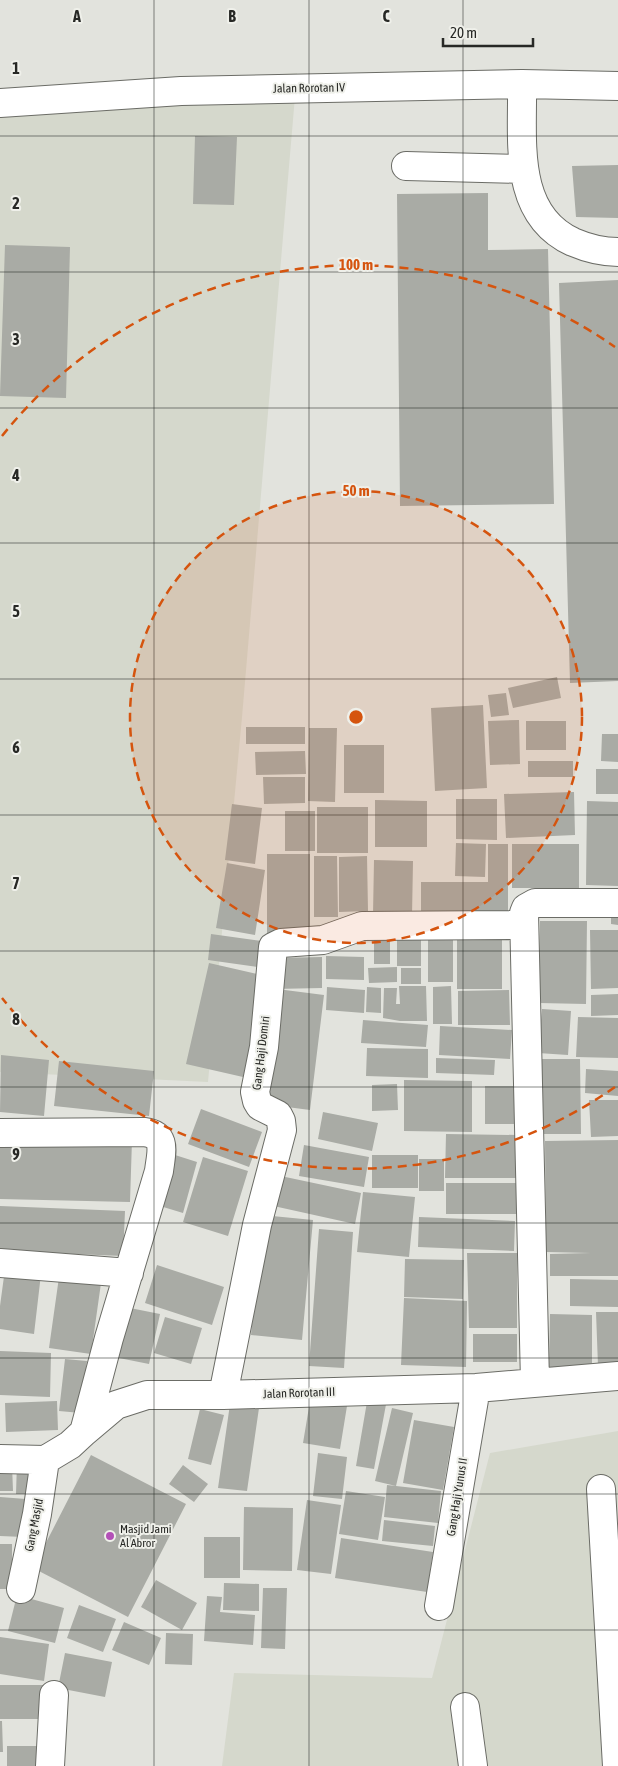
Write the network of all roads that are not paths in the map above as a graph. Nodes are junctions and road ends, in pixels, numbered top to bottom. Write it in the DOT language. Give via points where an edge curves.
graph roads {
  1 [pos="522,84"];
  2 [pos="618,86"];
  3 [pos="0,103"];
  4 [pos="406,166"];
  5 [pos="524,169"];
  6 [pos="618,252"];
  7 [pos="618,904"];
  8 [pos="524,925"];
  9 [pos="0,1133"];
  10 [pos="0,1263"];
  11 [pos="129,1273"];
  12 [pos="618,1376"];
  13 [pos="535,1382"];
  14 [pos="476,1388"];
  15 [pos="223,1395"];
  16 [pos="84,1432"];
  17 [pos="0,1459"];
  18 [pos="45,1460"];
  19 [pos="601,1489"];
  20 [pos="21,1589"];
  21 [pos="439,1606"];
  22 [pos="54,1695"];
  23 [pos="465,1707"];
  24 [pos="50,1766"];
  25 [pos="473,1766"];
  26 [pos="617,1766"];
  1 -- 2 [label="street, Jalan Rorotan IV"];
  1 -- 3 [label="street, Jalan Rorotan IV" via="181,91"];
  1 -- 5 [label="street"];
  4 -- 5 [label="street"];
  5 -- 6 [label="street" via="529,195 544,221 562,237 585,248"];
  7 -- 8 [label="street" via="535,904 526,908"];
  8 -- 13 [label="street"];
  8 -- 15 [label="street, Gang Haji Domiri" via="362,926 323,940 281,944 273,948 264,1047 255,1092 260,1106 278,1115 282,1130 257,1225"];
  9 -- 11 [label="street" via="144,1132 159,1138 162,1145 159,1171"];
  10 -- 11 [label="street"];
  11 -- 16 [label="street"];
  12 -- 13 [label="street, Jalan Rorotan III"];
  13 -- 14 [label="street, Jalan Rorotan III"];
  14 -- 15 [label="street, Jalan Rorotan III"];
  14 -- 21 [label="street, Gang Haji Yunus II"];
  15 -- 16 [label="street, Jalan Rorotan III" via="147,1395 116,1405"];
  16 -- 18 [label="street, Jalan Rorotan III"];
  17 -- 18 [label="street"];
  18 -- 20 [label="street, Gang Masjid"];
  19 -- 26 [label="street"];
  22 -- 24 [label="street"];
  23 -- 25 [label="street"];
}
